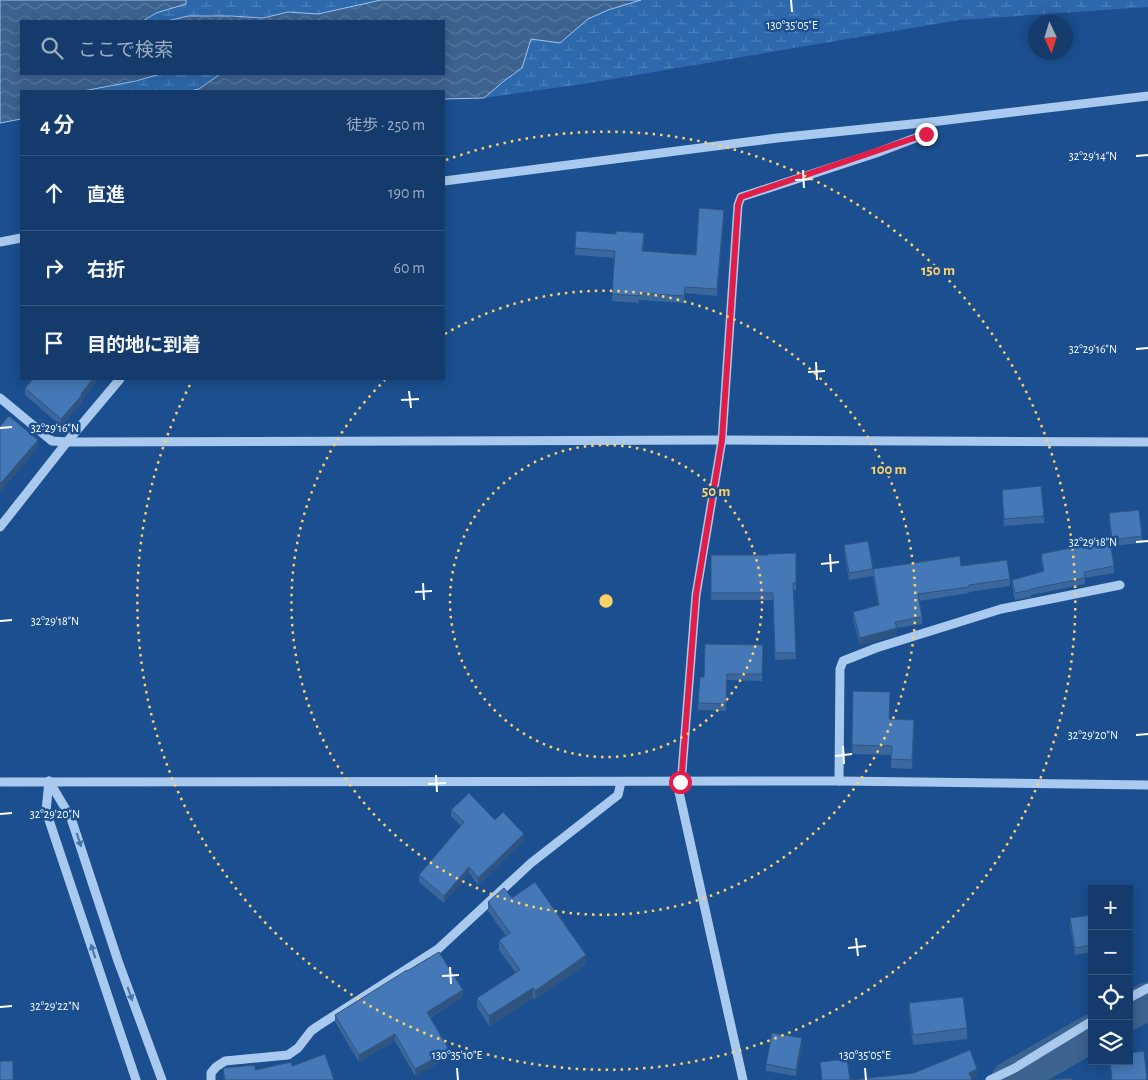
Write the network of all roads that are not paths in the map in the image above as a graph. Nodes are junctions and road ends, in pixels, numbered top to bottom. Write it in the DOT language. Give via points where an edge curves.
graph roads {
  1 [pos="1148,96"];
  2 [pos="931,122"];
  3 [pos="445,181"];
  4 [pos="20,238"];
  5 [pos="0,242"];
  6 [pos="119,380"];
  7 [pos="0,398"];
  8 [pos="722,440"];
  9 [pos="67,442"];
  10 [pos="1148,442"];
  11 [pos="0,527"];
  12 [pos="1120,585"];
  13 [pos="839,781"];
  14 [pos="0,782"];
  15 [pos="49,782"];
  16 [pos="621,782"];
  17 [pos="680,782"];
  18 [pos="1148,785"];
  19 [pos="1148,988"];
  20 [pos="1133,996"];
  21 [pos="1088,1023"];
  22 [pos="136,1080"];
  23 [pos="162,1080"];
  24 [pos="211,1080"];
  25 [pos="743,1080"];
  26 [pos="990,1080"];
  1 -- 2 [label="street"];
  2 -- 3 [label="street" via="777,138"];
  2 -- 8 [label="street" via="926,134 741,197"];
  4 -- 5 [label="street"];
  6 -- 9 [label="street"];
  7 -- 9 [label="street" via="52,441"];
  8 -- 9 [label="street"];
  8 -- 10 [label="street"];
  8 -- 17 [label="street" via="696,595"];
  9 -- 11 [label="street"];
  12 -- 13 [label="street" via="1001,609 843,661 840,669"];
  13 -- 17 [label="street"];
  13 -- 18 [label="street"];
  14 -- 15 [label="street"];
  15 -- 16 [label="street"];
  22 -- 15 [label="street, one-way" via="46,811"];
  15 -- 23 [label="street, one-way" via="72,818 118,961"];
  16 -- 17 [label="street"];
  16 -- 24 [label="street" via="618,795 531,863 438,949 318,1026 288,1055 225,1061 211,1073"];
  17 -- 25 [label="street" via="679,792"];
  19 -- 20 [label="street"];
  21 -- 26 [label="street"];
}
